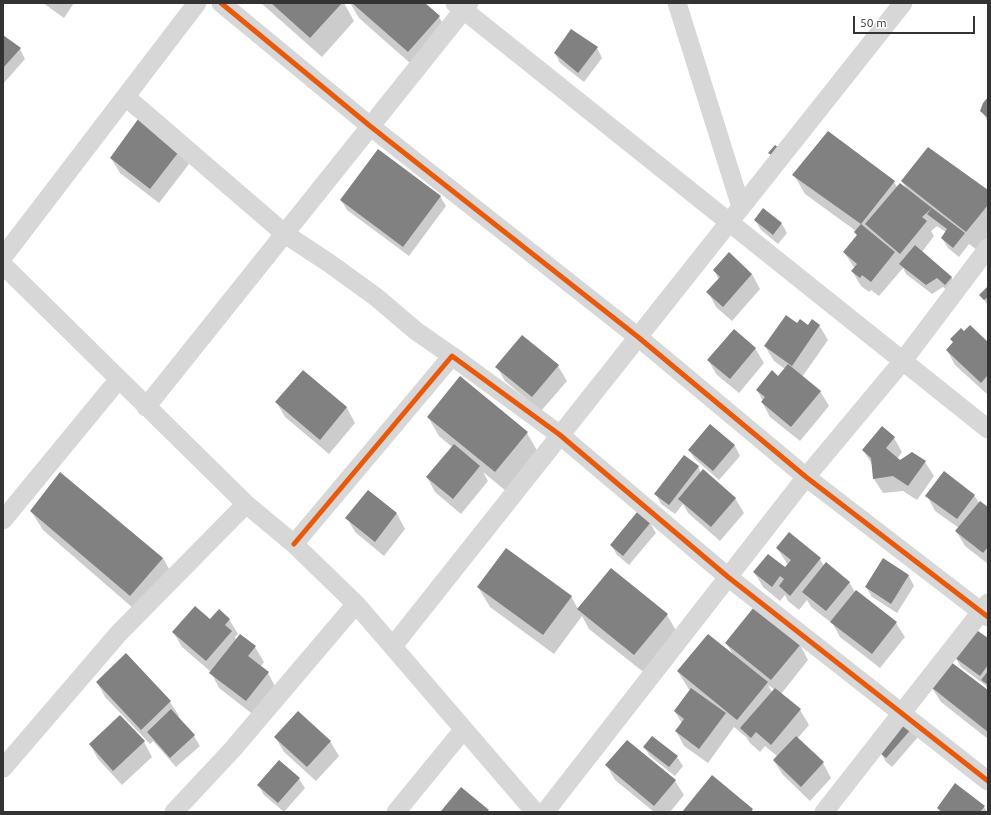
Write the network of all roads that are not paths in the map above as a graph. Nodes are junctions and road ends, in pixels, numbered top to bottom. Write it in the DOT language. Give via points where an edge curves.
graph roads {
  1 [pos="197,3"];
  2 [pos="221,3"];
  3 [pos="676,3"];
  4 [pos="903,3"];
  5 [pos="462,5"];
  6 [pos="126,97"];
  7 [pos="370,126"];
  8 [pos="741,207"];
  9 [pos="729,222"];
  10 [pos="285,234"];
  11 [pos="988,248"];
  12 [pos="3,257"];
  13 [pos="3,265"];
  14 [pos="638,337"];
  15 [pos="452,356"];
  16 [pos="902,362"];
  17 [pos="119,379"];
  18 [pos="146,407"];
  19 [pos="988,429"];
  20 [pos="560,435"];
  21 [pos="806,477"];
  22 [pos="246,504"];
  23 [pos="3,520"];
  24 [pos="294,544"];
  25 [pos="728,577"];
  26 [pos="356,604"];
  27 [pos="986,611"];
  28 [pos="393,646"];
  29 [pos="902,713"];
  30 [pos="464,729"];
  31 [pos="3,768"];
  32 [pos="988,781"];
  33 [pos="174,812"];
  34 [pos="396,812"];
  35 [pos="535,812"];
  36 [pos="546,812"];
  37 [pos="824,812"];
  1 -- 6 [label="street"];
  2 -- 7 [label="street"];
  3 -- 8 [label="street"];
  4 -- 8 [label="street"];
  5 -- 7 [label="street"];
  5 -- 9 [label="street"];
  6 -- 10 [label="street"];
  6 -- 12 [label="street"];
  7 -- 10 [label="street"];
  7 -- 14 [label="street"];
  8 -- 9 [label="street"];
  9 -- 14 [label="street"];
  9 -- 16 [label="street"];
  10 -- 15 [label="street" via="335,267"];
  10 -- 18 [label="street"];
  11 -- 16 [label="street"];
  13 -- 17 [label="street"];
  14 -- 20 [label="street"];
  14 -- 21 [label="street"];
  15 -- 20 [label="street"];
  15 -- 24 [label="street"];
  16 -- 19 [label="street"];
  16 -- 21 [label="street"];
  17 -- 18 [label="street"];
  17 -- 23 [label="street"];
  18 -- 22 [label="street"];
  20 -- 25 [label="street"];
  20 -- 28 [label="street"];
  21 -- 25 [label="street"];
  21 -- 27 [label="street"];
  22 -- 24 [label="street"];
  22 -- 31 [label="street" via="119,634"];
  24 -- 26 [label="street"];
  25 -- 29 [label="street"];
  25 -- 36 [label="street"];
  26 -- 28 [label="street"];
  26 -- 33 [label="street" via="232,750"];
  27 -- 29 [label="street"];
  28 -- 30 [label="street"];
  29 -- 32 [label="street"];
  29 -- 37 [label="street"];
  30 -- 34 [label="street"];
  30 -- 35 [label="street"];
}
